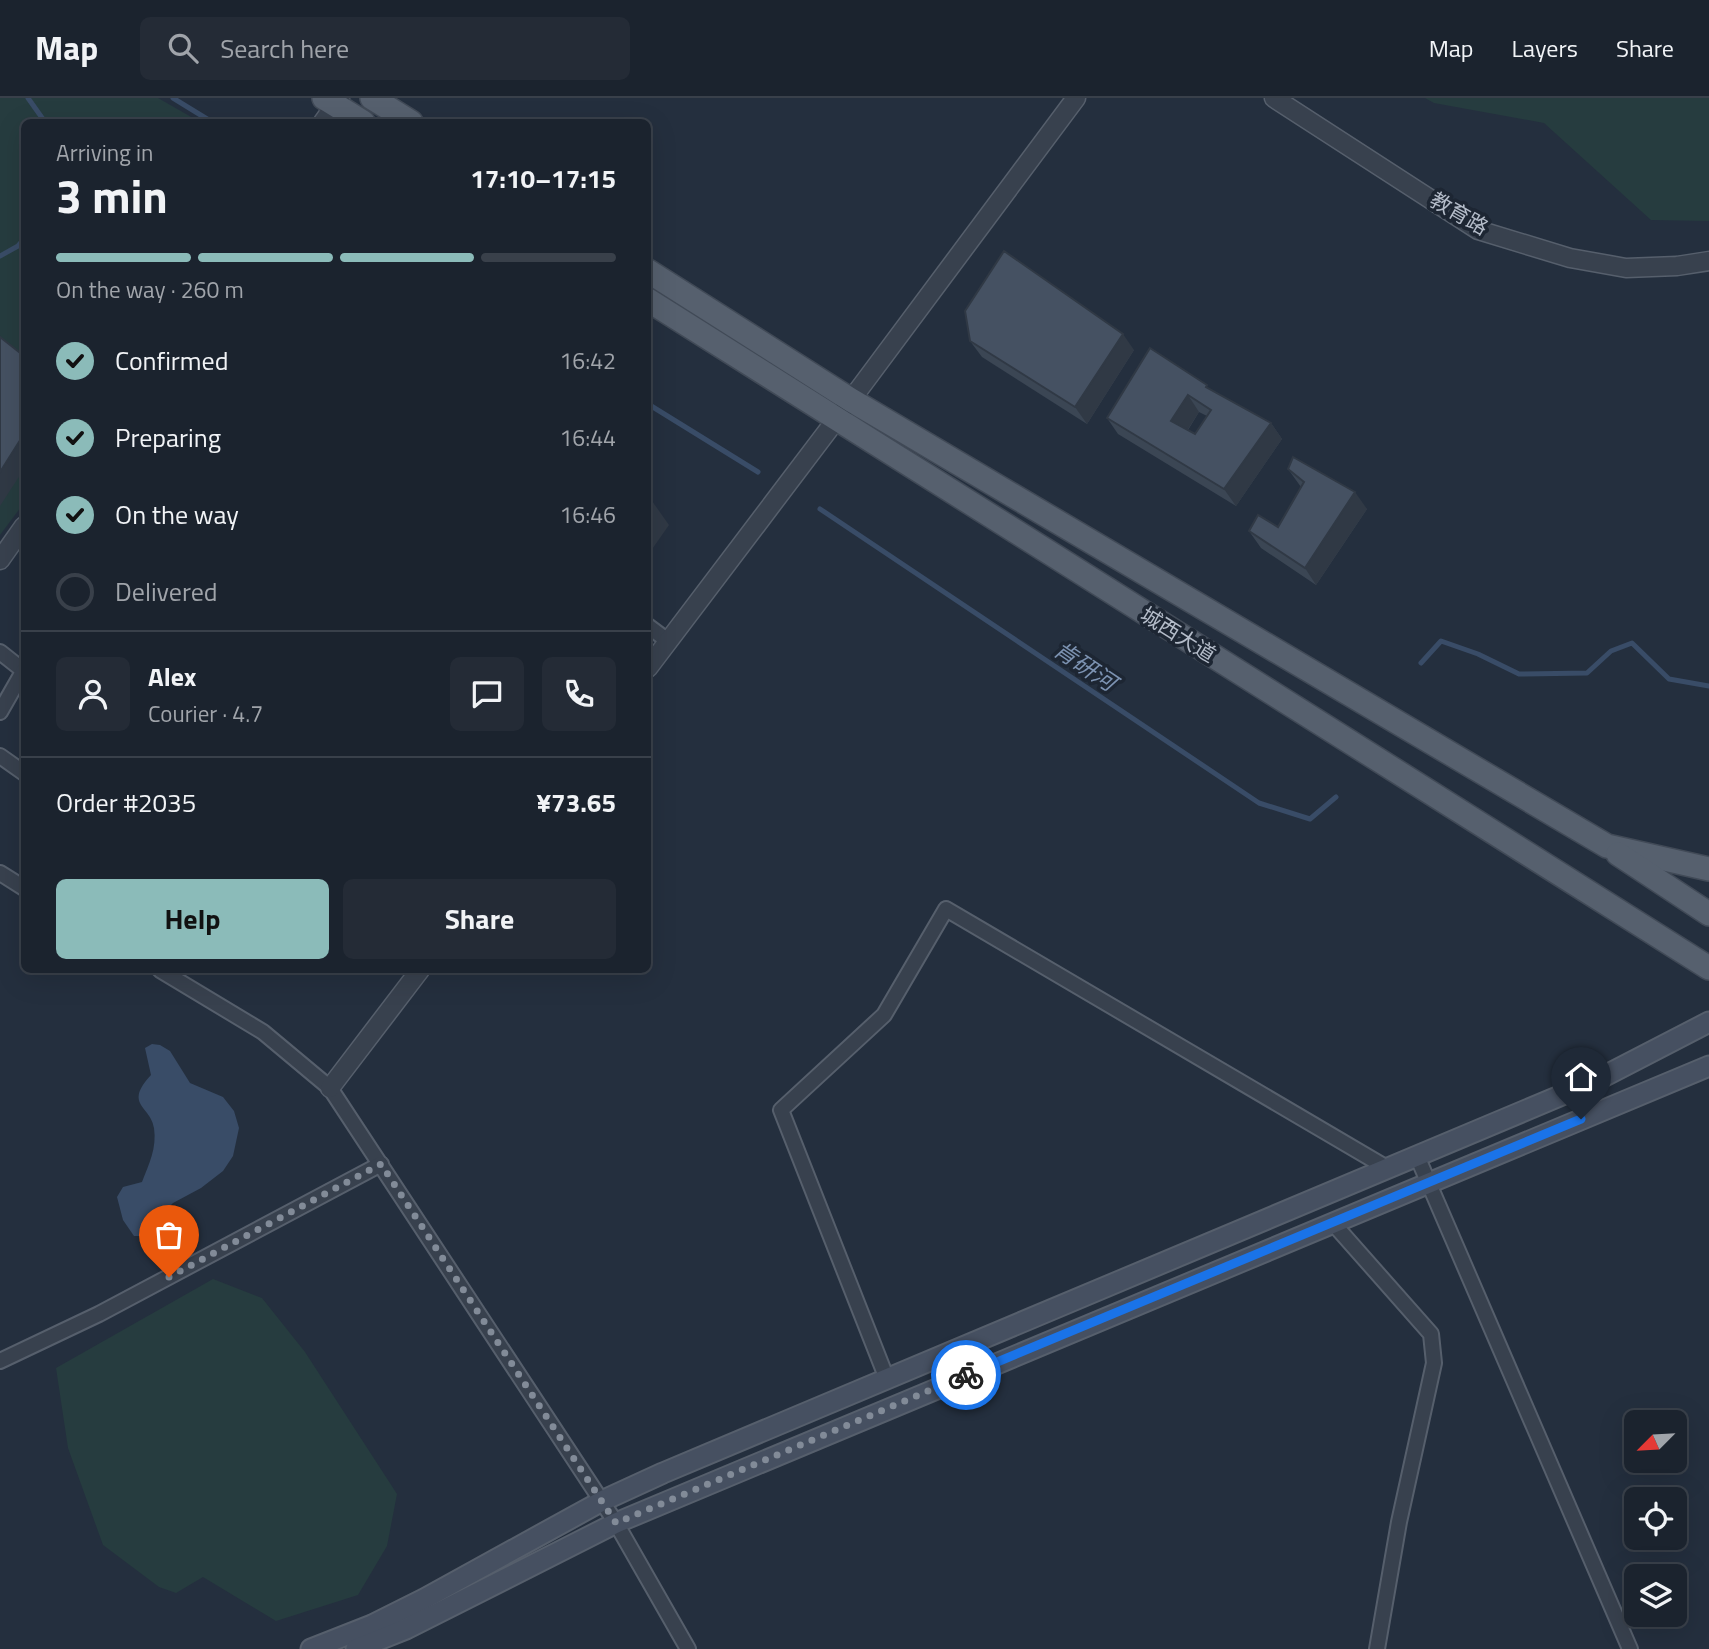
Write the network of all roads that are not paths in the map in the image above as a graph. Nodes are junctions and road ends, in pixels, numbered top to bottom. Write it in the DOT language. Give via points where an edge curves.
graph roads {
  1 [pos="372,98"];
  2 [pos="1076,98"];
  3 [pos="1274,98"];
  4 [pos="331,106"];
  5 [pos="357,119"];
  6 [pos="406,119"];
  7 [pos="1709,261"];
  8 [pos="651,273"];
  9 [pos="651,302"];
  10 [pos="852,400"];
  11 [pos="836,419"];
  12 [pos="21,534"];
  13 [pos="0,560"];
  14 [pos="651,628"];
  15 [pos="668,641"];
  16 [pos="0,652"];
  17 [pos="651,664"];
  18 [pos="21,668"];
  19 [pos="21,675"];
  20 [pos="0,712"];
  21 [pos="0,756"];
  22 [pos="21,771"];
  23 [pos="1607,846"];
  24 [pos="1709,869"];
  25 [pos="0,873"];
  26 [pos="21,886"];
  27 [pos="1709,914"];
  28 [pos="1709,968"];
  29 [pos="165,973"];
  30 [pos="418,973"];
  31 [pos="1709,1022"];
  32 [pos="1709,1066"];
  33 [pos="330,1088"];
  34 [pos="1417,1156"];
  35 [pos="381,1164"];
  36 [pos="1387,1168"];
  37 [pos="1427,1182"];
  38 [pos="1332,1222"];
  39 [pos="0,1361"];
  40 [pos="887,1379"];
  41 [pos="602,1501"];
  42 [pos="616,1523"];
  43 [pos="311,1649"];
  44 [pos="356,1649"];
  45 [pos="688,1649"];
  46 [pos="1377,1649"];
  47 [pos="1630,1649"];
  1 -- 6 [label="main road"];
  2 -- 10 [label="street"];
  3 -- 7 [label="street, 教育路" via="1478,230 1570,258 1626,268"];
  4 -- 5 [label="main road"];
  8 -- 10 [label="main road, 城西大道"];
  9 -- 11 [label="main road, 城西大道"];
  10 -- 11 [label="street"];
  10 -- 23 [label="main road, 城西大道"];
  11 -- 15 [label="street"];
  11 -- 28 [label="main road, 城西大道"];
  12 -- 13 [label="street"];
  14 -- 15 [label="street"];
  15 -- 17 [label="street"];
  16 -- 18 [label="street"];
  19 -- 20 [label="street"];
  21 -- 22 [label="street"];
  23 -- 24 [label="main road, 城西大道"];
  23 -- 27 [label="main road"];
  25 -- 26 [label="street"];
  29 -- 33 [label="street" via="263,1032"];
  30 -- 33 [label="street"];
  31 -- 34 [label="main road" via="1593,1082"];
  32 -- 37 [label="main road"];
  33 -- 35 [label="street"];
  34 -- 36 [label="main road"];
  34 -- 37 [label="street"];
  35 -- 39 [label="street"];
  35 -- 41 [label="street"];
  36 -- 40 [label="main road"];
  36 -- 40 [label="street" via="946,909 884,1015 782,1110"];
  37 -- 38 [label="main road"];
  37 -- 47 [label="street"];
  38 -- 42 [label="main road"];
  38 -- 46 [label="street" via="1431,1334 1434,1363"];
  40 -- 41 [label="main road"];
  41 -- 42 [label="street"];
  41 -- 43 [label="main road" via="425,1600"];
  42 -- 44 [label="main road" via="406,1629"];
  42 -- 45 [label="street"];
}
